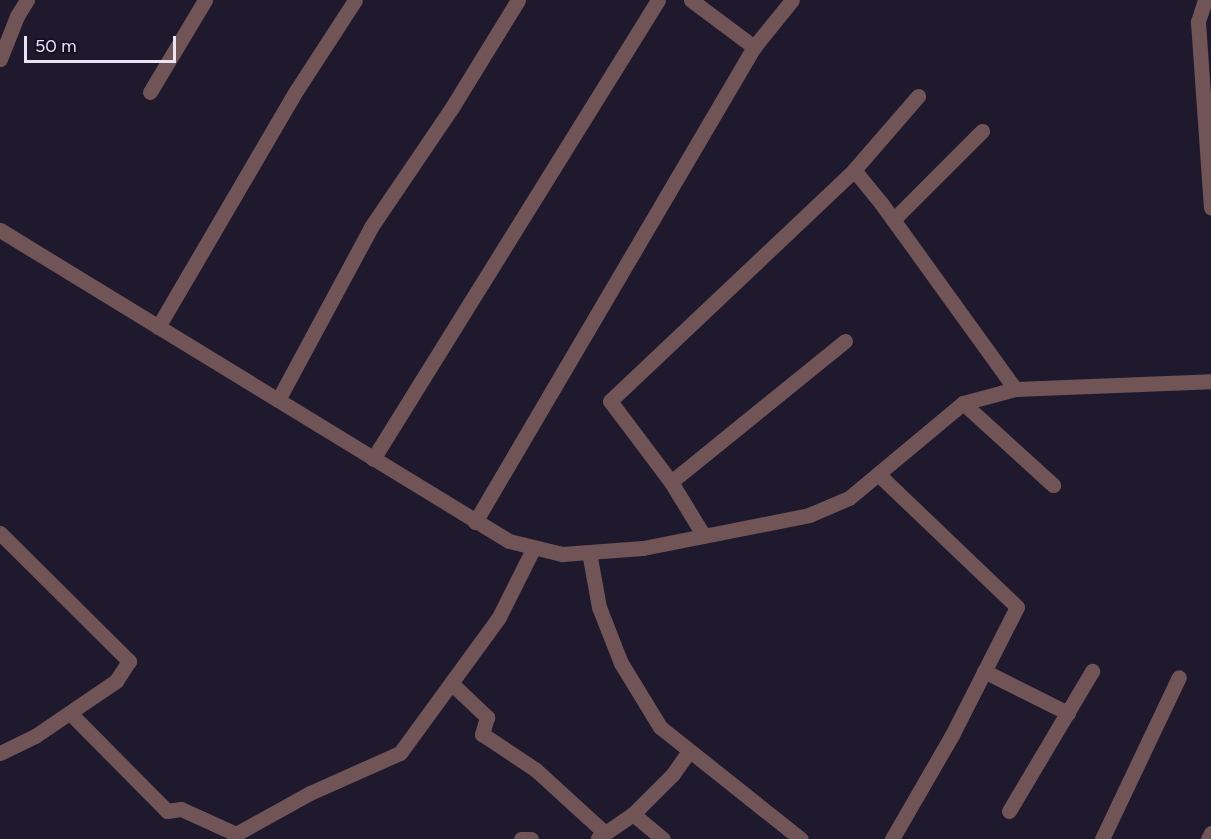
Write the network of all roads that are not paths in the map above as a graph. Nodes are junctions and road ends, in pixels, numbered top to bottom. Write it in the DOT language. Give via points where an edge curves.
graph roads {
  1 [pos="27,0"];
  2 [pos="205,0"];
  3 [pos="355,0"];
  4 [pos="518,0"];
  5 [pos="658,0"];
  6 [pos="691,0"];
  7 [pos="792,0"];
  8 [pos="1204,2"];
  9 [pos="754,47"];
  10 [pos="0,59"];
  11 [pos="150,93"];
  12 [pos="918,96"];
  13 [pos="982,130"];
  14 [pos="1208,133"];
  15 [pos="854,170"];
  16 [pos="1211,208"];
  17 [pos="893,220"];
  18 [pos="0,230"];
  19 [pos="158,327"];
  20 [pos="845,341"];
  21 [pos="1211,381"];
  22 [pos="1015,389"];
  23 [pos="278,400"];
  24 [pos="963,403"];
  25 [pos="373,459"];
  26 [pos="878,474"];
  27 [pos="671,482"];
  28 [pos="1053,485"];
  29 [pos="475,522"];
  30 [pos="0,533"];
  31 [pos="705,536"];
  32 [pos="534,547"];
  33 [pos="589,552"];
  34 [pos="984,671"];
  35 [pos="1092,671"];
  36 [pos="1179,677"];
  37 [pos="451,683"];
  38 [pos="70,712"];
  39 [pos="1068,713"];
  40 [pos="689,751"];
  41 [pos="0,753"];
  42 [pos="1009,811"];
  43 [pos="633,814"];
  44 [pos="1211,833"];
  45 [pos="236,836"];
  46 [pos="601,836"];
  47 [pos="521,839"];
  48 [pos="531,839"];
  49 [pos="663,839"];
  50 [pos="801,839"];
  51 [pos="892,839"];
  52 [pos="1102,839"];
  53 [pos="1208,839"];
  1 -- 10 [label="street"];
  2 -- 11 [label="street"];
  3 -- 19 [label="street" via="296,91"];
  4 -- 23 [label="street" via="451,109 371,227"];
  5 -- 25 [label="street"];
  6 -- 9 [label="street"];
  7 -- 9 [label="street"];
  8 -- 14 [label="street" via="1198,22"];
  9 -- 29 [label="street"];
  12 -- 15 [label="street"];
  13 -- 17 [label="street"];
  14 -- 16 [label="street"];
  15 -- 17 [label="street"];
  15 -- 27 [label="street" via="610,401"];
  17 -- 22 [label="street"];
  18 -- 19 [label="street"];
  19 -- 23 [label="street"];
  20 -- 27 [label="street"];
  21 -- 22 [label="street"];
  22 -- 24 [label="street"];
  23 -- 25 [label="street"];
  24 -- 26 [label="street"];
  24 -- 28 [label="street"];
  25 -- 29 [label="street"];
  26 -- 31 [label="street" via="849,498 809,515"];
  26 -- 34 [label="street" via="1017,608"];
  27 -- 31 [label="street"];
  29 -- 32 [label="street" via="509,542"];
  30 -- 38 [label="street" via="129,660 116,681"];
  31 -- 33 [label="street" via="643,548"];
  32 -- 33 [label="street" via="562,554"];
  32 -- 37 [label="street" via="499,617"];
  33 -- 40 [label="street" via="599,607 621,663 660,727"];
  34 -- 39 [label="street"];
  34 -- 51 [label="street"];
  35 -- 39 [label="street"];
  36 -- 52 [label="street"];
  37 -- 45 [label="street" via="400,753 310,793"];
  37 -- 46 [label="street" via="488,717 482,734 536,770"];
  38 -- 41 [label="street" via="35,736"];
  38 -- 45 [label="street" via="166,811 181,809"];
  39 -- 42 [label="street"];
  40 -- 43 [label="street" via="673,774"];
  40 -- 50 [label="street"];
  43 -- 46 [label="street"];
  43 -- 49 [label="street"];
  44 -- 53 [label="street"];
  47 -- 48 [label="street"];
}
